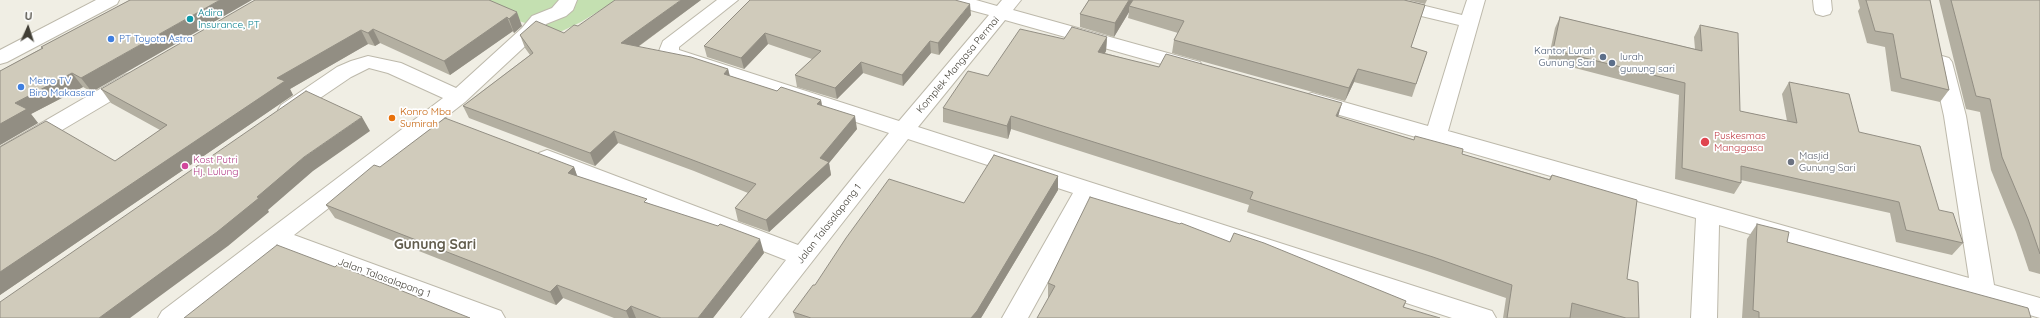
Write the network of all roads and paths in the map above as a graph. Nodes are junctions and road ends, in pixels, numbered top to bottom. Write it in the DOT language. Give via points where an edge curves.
graph roads {
  1 [pos="110,0"];
  2 [pos="568,0"];
  3 [pos="729,0"];
  4 [pos="955,0"];
  5 [pos="1378,0"];
  6 [pos="1476,0"];
  7 [pos="1007,7"];
  8 [pos="1469,22"];
  9 [pos="1937,41"];
  10 [pos="0,58"];
  11 [pos="146,72"];
  12 [pos="1215,73"];
  13 [pos="1291,94"];
  14 [pos="458,97"];
  15 [pos="435,115"];
  16 [pos="272,121"];
  17 [pos="457,123"];
  18 [pos="903,130"];
  19 [pos="1436,135"];
  20 [pos="530,152"];
  21 [pos="0,157"];
  22 [pos="1087,189"];
  23 [pos="1708,212"];
  24 [pos="276,238"];
  25 [pos="803,257"];
  26 [pos="1983,292"];
  27 [pos="2040,308"];
  28 [pos="171,318"];
  29 [pos="492,318"];
  30 [pos="754,318"];
  31 [pos="1016,318"];
  32 [pos="1483,318"];
  33 [pos="1704,318"];
  1 -- 10 [label="street"];
  2 -- 14 [label="street" via="559,12 539,20"];
  3 -- 18 [label="street" via="670,46 671,54"];
  4 -- 7 [label="street"];
  5 -- 8 [label="street"];
  6 -- 8 [label="street"];
  7 -- 12 [label="street"];
  7 -- 18 [label="street, Komplek Mangasa Permai"];
  8 -- 19 [label="street"];
  9 -- 26 [label="street" via="1955,116"];
  11 -- 21 [label="street"];
  13 -- 19 [label="street"];
  14 -- 15 [label="street"];
  14 -- 16 [label="street" via="394,68 368,62 344,72"];
  15 -- 17 [label="street"];
  15 -- 24 [label="street"];
  18 -- 22 [label="street"];
  18 -- 25 [label="street, Jalan Talasalapang 1"];
  19 -- 23 [label="street"];
  20 -- 25 [label="street"];
  22 -- 31 [label="street"];
  22 -- 32 [label="street"];
  23 -- 26 [label="street"];
  23 -- 33 [label="street"];
  24 -- 28 [label="street"];
  24 -- 29 [label="street, Jalan Talasalapang 1"];
  25 -- 30 [label="street, Jalan Talasalapang 1"];
  26 -- 27 [label="street"];
}
